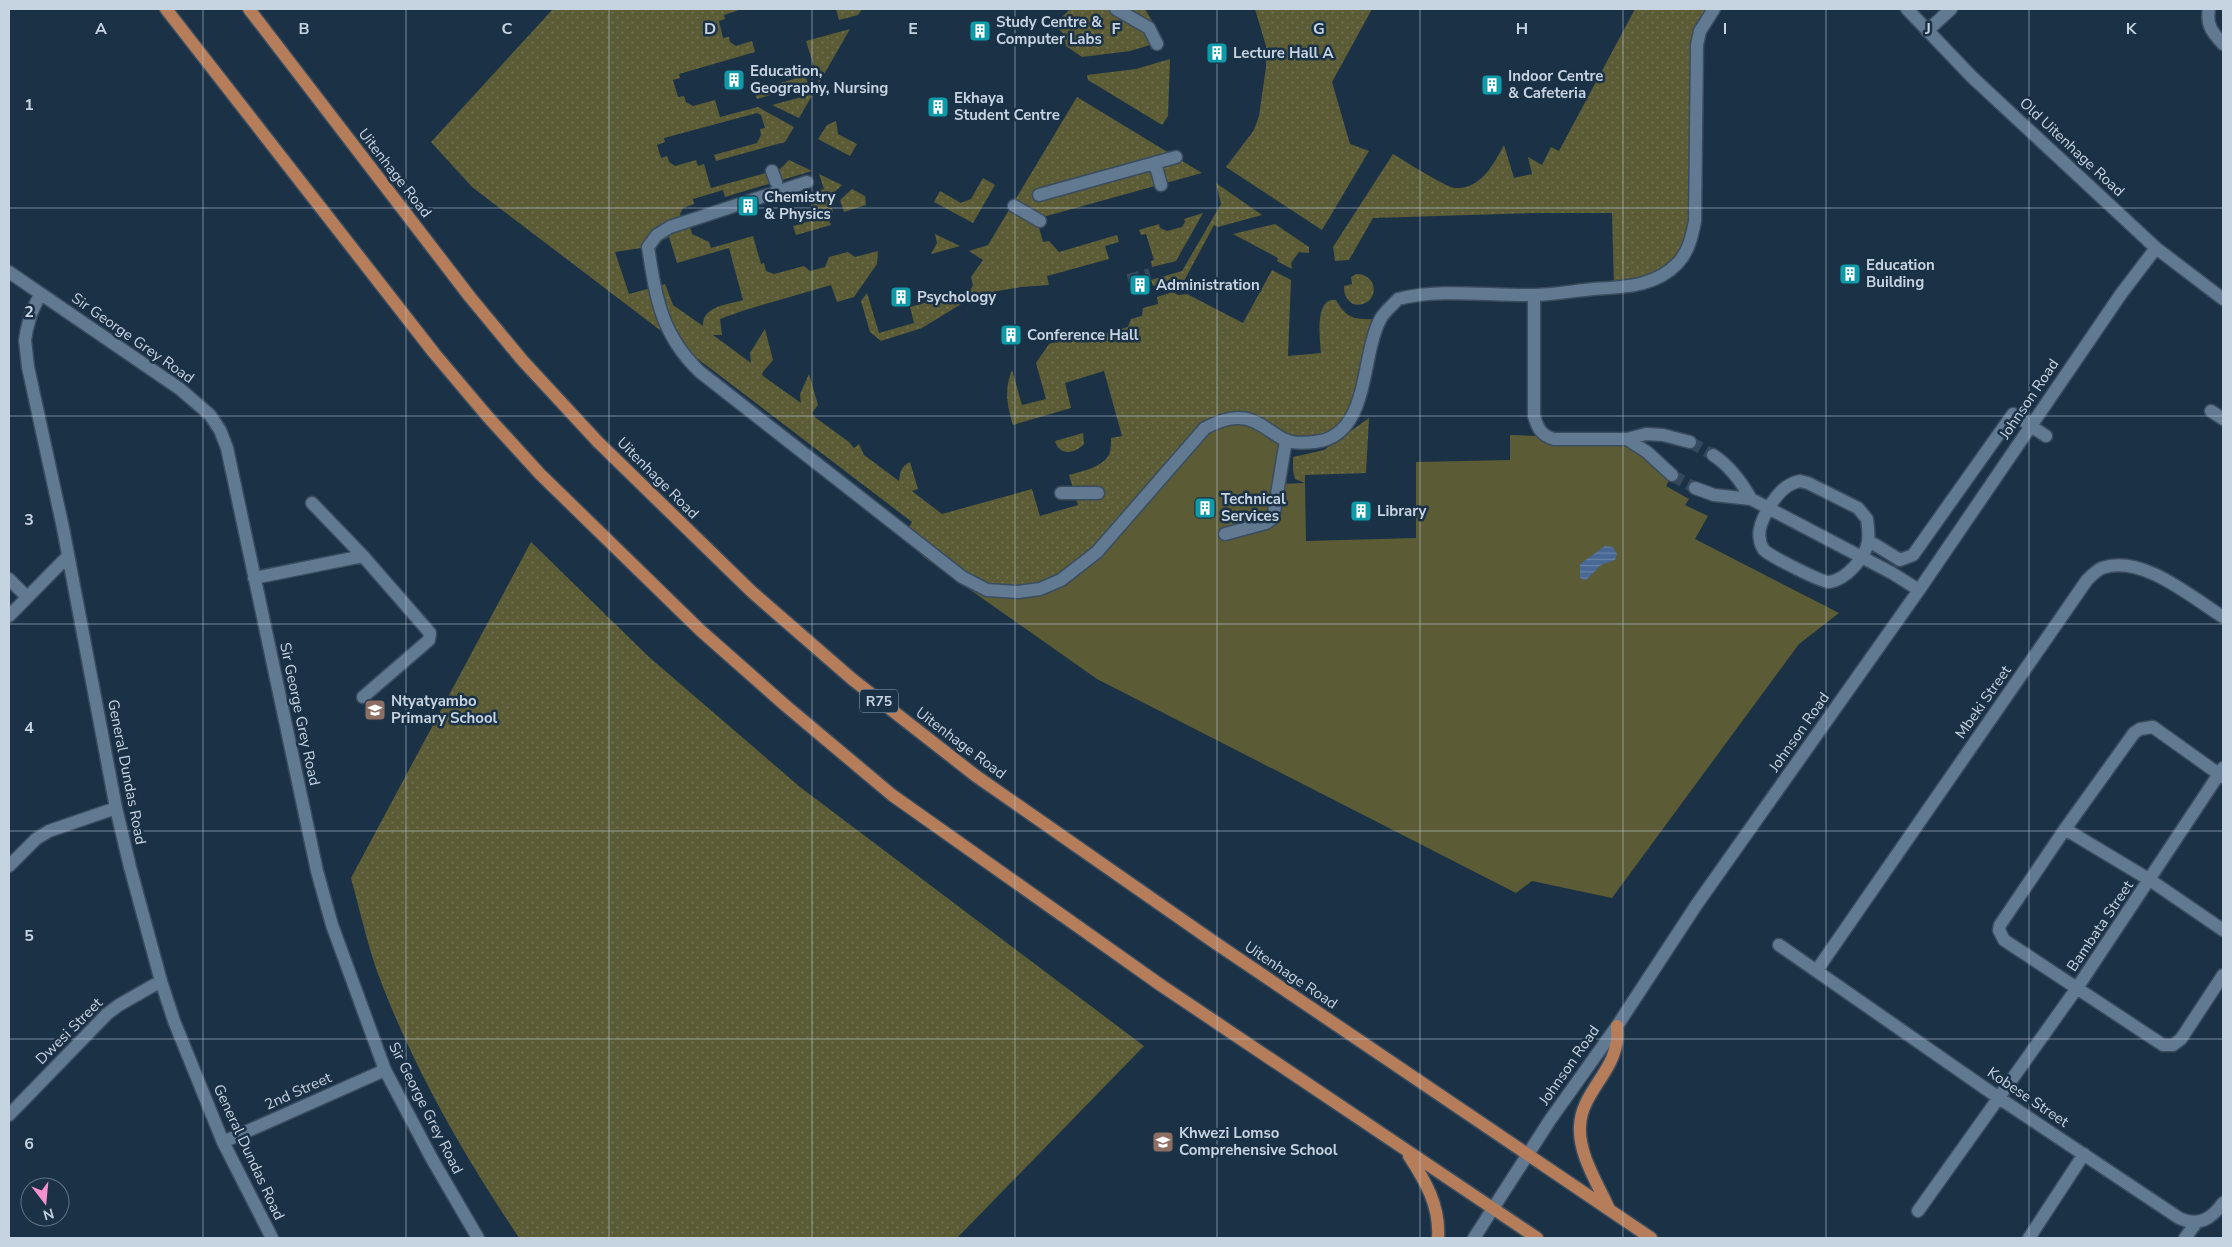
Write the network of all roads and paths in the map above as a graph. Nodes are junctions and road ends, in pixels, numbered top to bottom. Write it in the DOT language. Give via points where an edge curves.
graph roads {
  1 [pos="166,9"];
  2 [pos="248,9"];
  3 [pos="1116,9"];
  4 [pos="1714,9"];
  5 [pos="1907,9"];
  6 [pos="1951,9"];
  7 [pos="2209,9"];
  8 [pos="1926,31"];
  9 [pos="1157,44"];
  10 [pos="2223,44"];
  11 [pos="1176,157"];
  12 [pos="1155,163"];
  13 [pos="807,182"];
  14 [pos="1161,185"];
  15 [pos="1040,195"];
  16 [pos="1014,206"];
  17 [pos="1040,221"];
  18 [pos="2156,248"];
  19 [pos="9,272"];
  20 [pos="40,294"];
  21 [pos="1534,295"];
  22 [pos="2223,299"];
  23 [pos="2211,411"];
  24 [pos="2223,419"];
  25 [pos="2046,436"];
  26 [pos="1627,439"];
  27 [pos="1286,440"];
  28 [pos="1690,442"];
  29 [pos="1712,455"];
  30 [pos="1672,475"];
  31 [pos="1695,488"];
  32 [pos="1061,493"];
  33 [pos="1098,493"];
  34 [pos="1751,498"];
  35 [pos="312,503"];
  36 [pos="1769,508"];
  37 [pos="1225,534"];
  38 [pos="1874,544"];
  39 [pos="68,556"];
  40 [pos="364,556"];
  41 [pos="1862,557"];
  42 [pos="254,578"];
  43 [pos="9,579"];
  44 [pos="1919,590"];
  45 [pos="27,597"];
  46 [pos="9,616"];
  47 [pos="2223,617"];
  48 [pos="363,697"];
  49 [pos="2222,773"];
  50 [pos="116,808"];
  51 [pos="2065,829"];
  52 [pos="9,866"];
  53 [pos="2150,880"];
  54 [pos="2223,930"];
  55 [pos="1779,945"];
  56 [pos="1817,970"];
  57 [pos="2223,975"];
  58 [pos="161,982"];
  59 [pos="2077,988"];
  60 [pos="1617,1026"];
  61 [pos="385,1070"];
  62 [pos="1999,1098"];
  63 [pos="9,1115"];
  64 [pos="223,1142"];
  65 [pos="1406,1151"];
  66 [pos="2084,1154"];
  67 [pos="1528,1155"];
  68 [pos="2223,1203"];
  69 [pos="1492,1209"];
  70 [pos="1609,1210"];
  71 [pos="1918,1211"];
  72 [pos="2196,1223"];
  73 [pos="272,1238"];
  74 [pos="478,1238"];
  75 [pos="1438,1238"];
  76 [pos="1474,1238"];
  77 [pos="1537,1238"];
  78 [pos="1650,1238"];
  79 [pos="2028,1238"];
  80 [pos="2185,1238"];
  1 -- 65 [label="main road" via="403,314 488,417 540,474 700,630 892,795 1162,986"];
  2 -- 67 [label="main road, Uitenhage Road / R75" via="523,361 598,442 752,592 852,679 976,776 1143,894"];
  3 -- 9 [label="street" via="1149,28"];
  4 -- 21 [label="street" via="1700,31 1696,45 1696,208 1692,239 1687,250 1668,271 1642,284"];
  5 -- 8 [label="street, Old Uitenhage Road"];
  6 -- 8 [label="street"];
  7 -- 10 [label="street" via="2207,20 2211,31"];
  8 -- 18 [label="street, Old Uitenhage Road"];
  11 -- 12 [label="street"];
  12 -- 14 [label="street"];
  12 -- 15 [label="street"];
  13 -- 27 [label="street" via="682,223 657,235 648,247 664,323 686,358 700,372 977,586 987,590 1018,592 1040,589 1062,580 1097,552 1204,428 1238,417 1256,422"];
  16 -- 17 [label="street"];
  18 -- 22 [label="street, Old Uitenhage Road"];
  18 -- 44 [label="street, Johnson Road" via="2121,294"];
  19 -- 20 [label="street, Sir George Grey Road"];
  20 -- 39 [label="street, General Dundas Road" via="29,321 26,352"];
  20 -- 42 [label="street, Sir George Grey Road" via="148,366 210,415 227,448"];
  21 -- 26 [label="street" via="1533,396 1537,428 1543,435 1554,439"];
  21 -- 27 [label="street" via="1428,294 1398,299 1380,318 1361,392 1349,423 1321,441 1303,443"];
  23 -- 24 [label="street"];
  25 -- 38 [label="street" via="2012,414 1913,555 1900,560"];
  26 -- 28 [label="street" via="1646,434"];
  26 -- 30 [label="street"];
  27 -- 37 [label="street" via="1273,518 1266,523"];
  29 -- 34 [label="street" via="1725,463 1743,483"];
  31 -- 34 [label="street" via="1714,495"];
  32 -- 33 [label="street"];
  34 -- 36 [label="street"];
  35 -- 40 [label="street"];
  36 -- 41 [label="street"];
  36 -- 41 [label="street" via="1758,532 1763,549 1820,581 1829,582 1851,570"];
  36 -- 41 [label="street" via="1788,485 1800,481 1858,508 1868,525 1868,543"];
  39 -- 45 [label="street"];
  39 -- 50 [label="street, General Dundas Road"];
  40 -- 42 [label="street"];
  40 -- 48 [label="street" via="430,634 429,640"];
  41 -- 44 [label="street"];
  42 -- 61 [label="street, Sir George Grey Road" via="317,871 332,925"];
  43 -- 45 [label="street"];
  44 -- 60 [label="street, Johnson Road" via="1697,904"];
  45 -- 46 [label="street"];
  47 -- 56 [label="street, Mbeki Street" via="2149,570 2112,566 2101,569 2087,580"];
  49 -- 51 [label="street" via="2153,727 2140,728 2126,742"];
  49 -- 53 [label="street, Bambata Street"];
  50 -- 52 [label="street" via="49,831 36,839"];
  50 -- 58 [label="street, General Dundas Road"];
  51 -- 53 [label="street"];
  51 -- 59 [label="street" via="1999,930 2004,940"];
  53 -- 54 [label="street"];
  53 -- 59 [label="street, Bambata Street"];
  55 -- 56 [label="street, Kobese Street"];
  56 -- 62 [label="street, Kobese Street"];
  57 -- 59 [label="street" via="2181,1039 2168,1046 2157,1042"];
  58 -- 63 [label="street, Dwesi Street" via="107,1014"];
  58 -- 64 [label="street, General Dundas Road"];
  59 -- 62 [label="street, Bambata Street"];
  60 -- 67 [label="street, Johnson Road"];
  60 -- 70 [label="main road" via="1617,1045 1592,1092 1580,1124 1584,1152"];
  61 -- 64 [label="street, 2nd Street"];
  61 -- 74 [label="street, Sir George Grey Road"];
  62 -- 66 [label="street, Kobese Street"];
  62 -- 71 [label="street, Bambata Street"];
  64 -- 73 [label="street, General Dundas Road"];
  65 -- 69 [label="main road"];
  65 -- 75 [label="main road" via="1435,1202"];
  66 -- 72 [label="street, Kobese Street" via="2179,1218"];
  66 -- 79 [label="street"];
  67 -- 69 [label="street, Johnson Road"];
  67 -- 70 [label="main road, Uitenhage Road / R75"];
  68 -- 72 [label="street" via="2210,1218"];
  69 -- 76 [label="street, Johnson Road"];
  69 -- 77 [label="main road"];
  70 -- 78 [label="main road, Uitenhage Road / R75"];
  72 -- 80 [label="street"];
}
